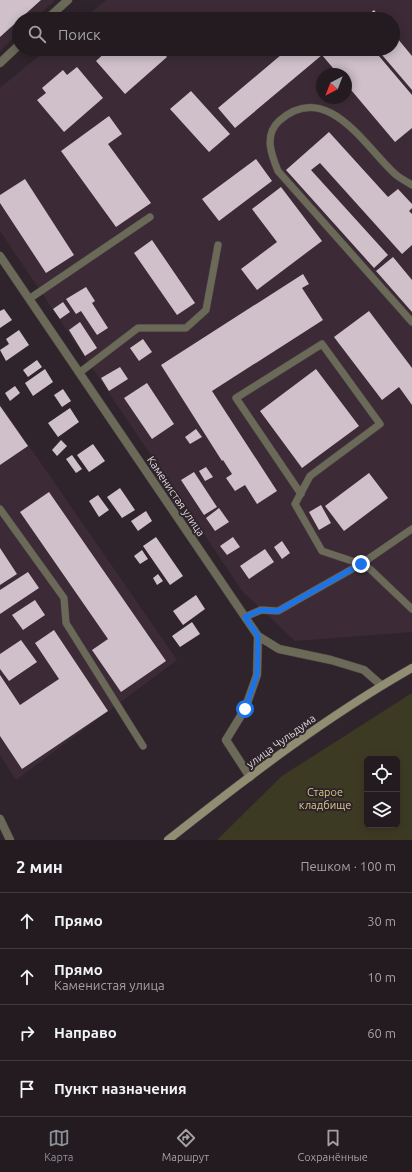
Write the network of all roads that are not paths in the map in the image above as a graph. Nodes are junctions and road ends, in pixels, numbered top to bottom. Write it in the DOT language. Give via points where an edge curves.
graph roads {
  1 [pos="68,0"];
  2 [pos="55,12"];
  3 [pos="12,52"];
  4 [pos="0,63"];
  5 [pos="412,185"];
  6 [pos="150,217"];
  7 [pos="218,245"];
  8 [pos="0,256"];
  9 [pos="29,299"];
  10 [pos="412,322"];
  11 [pos="79,373"];
  12 [pos="300,494"];
  13 [pos="0,509"];
  14 [pos="412,529"];
  15 [pos="361,564"];
  16 [pos="412,609"];
  17 [pos="245,617"];
  18 [pos="258,636"];
  19 [pos="412,668"];
  20 [pos="382,685"];
  21 [pos="143,746"];
  22 [pos="250,777"];
  23 [pos="0,818"];
  24 [pos="10,838"];
  25 [pos="168,840"];
  1 -- 2 [label="street"];
  3 -- 4 [label="street"];
  5 -- 10 [label="lane" via="395,175 342,119 328,110 315,107 300,108 274,125 269,139 278,171"];
  6 -- 9 [label="lane"];
  7 -- 11 [label="lane" via="206,310 186,328 138,328"];
  8 -- 9 [label="street, Каменистая улица"];
  9 -- 11 [label="street, Каменистая улица"];
  11 -- 17 [label="street, Каменистая улица"];
  12 -- 12 [label="lane" via="310,476 380,424 322,344 236,398"];
  12 -- 15 [label="lane" via="295,504 322,551"];
  13 -- 21 [label="lane" via="64,598 66,622"];
  14 -- 15 [label="lane"];
  15 -- 16 [label="lane" via="370,569"];
  15 -- 17 [label="lane" via="278,611 261,610"];
  17 -- 18 [label="street, Каменистая улица"];
  18 -- 20 [label="street, Каменистая улица" via="279,648 364,670"];
  18 -- 22 [label="street" via="257,675 245,709 226,740"];
  19 -- 20 [label="main road, улица Чульдума"];
  20 -- 22 [label="main road, улица Чульдума"];
  22 -- 25 [label="main road, улица Чульдума"];
  23 -- 24 [label="street"];
}
